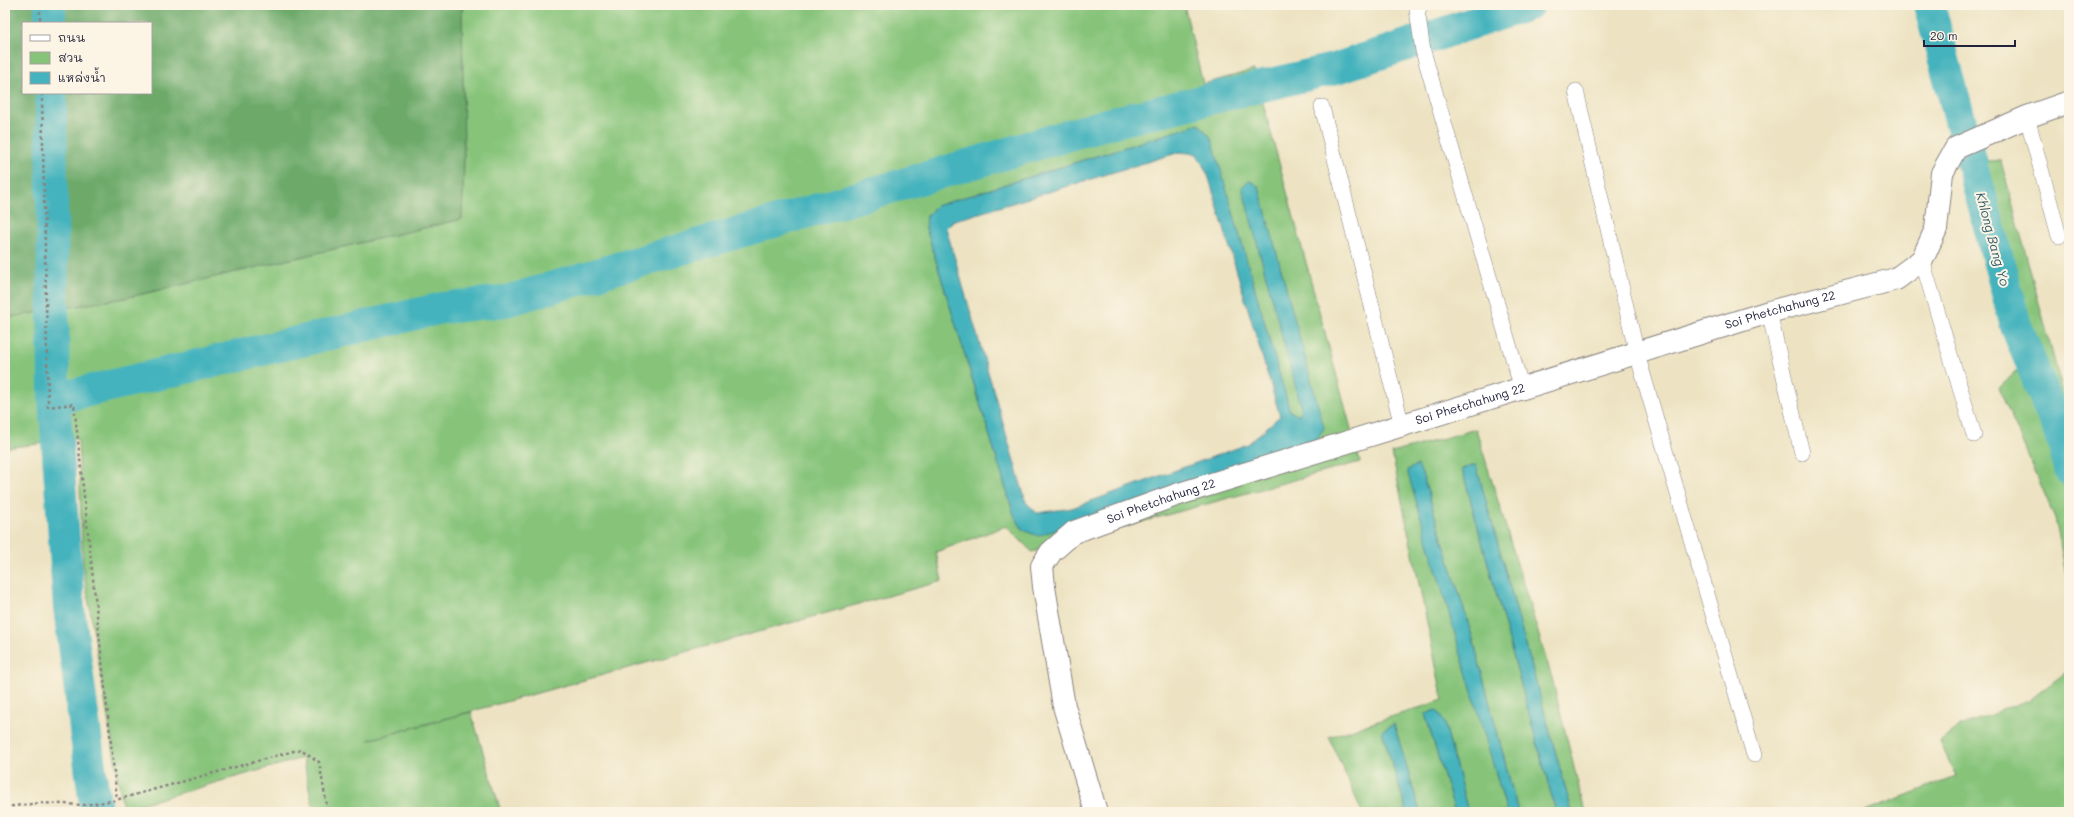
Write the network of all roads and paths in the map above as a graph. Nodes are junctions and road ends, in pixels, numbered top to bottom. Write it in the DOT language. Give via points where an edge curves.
graph roads {
  1 [pos="40,5"];
  2 [pos="1421,5"];
  3 [pos="40,22"];
  4 [pos="1576,91"];
  5 [pos="42,94"];
  6 [pos="2069,102"];
  7 [pos="1322,107"];
  8 [pos="2026,117"];
  9 [pos="2059,236"];
  10 [pos="1922,260"];
  11 [pos="1769,312"];
  12 [pos="1637,354"];
  13 [pos="1522,389"];
  14 [pos="1402,426"];
  15 [pos="1974,435"];
  16 [pos="1802,453"];
  17 [pos="1754,755"];
  18 [pos="117,799"];
  19 [pos="84,805"];
  20 [pos="5,807"];
  21 [pos="84,812"];
  22 [pos="328,812"];
  23 [pos="1096,812"];
  1 -- 3 [label="path"];
  2 -- 13 [label="lane" via="1417,10 1423,51"];
  4 -- 12 [label="lane"];
  5 -- 18 [label="path" via="48,407 74,404"];
  6 -- 8 [label="street, Soi Phetchahung 22"];
  7 -- 14 [label="lane"];
  8 -- 9 [label="lane"];
  8 -- 10 [label="street, Soi Phetchahung 22" via="1956,148 1942,174 1936,229"];
  10 -- 11 [label="street, Soi Phetchahung 22" via="1896,279"];
  10 -- 15 [label="lane"];
  11 -- 12 [label="street, Soi Phetchahung 22"];
  11 -- 16 [label="lane"];
  12 -- 13 [label="street, Soi Phetchahung 22"];
  12 -- 17 [label="lane"];
  13 -- 14 [label="street, Soi Phetchahung 22"];
  14 -- 23 [label="street, Soi Phetchahung 22" via="1176,494 1074,532 1051,552 1042,566 1061,691"];
  18 -- 19 [label="path"];
  18 -- 22 [label="path" via="301,749 319,762"];
  19 -- 20 [label="path" via="42,803"];
  19 -- 21 [label="path"];
}
